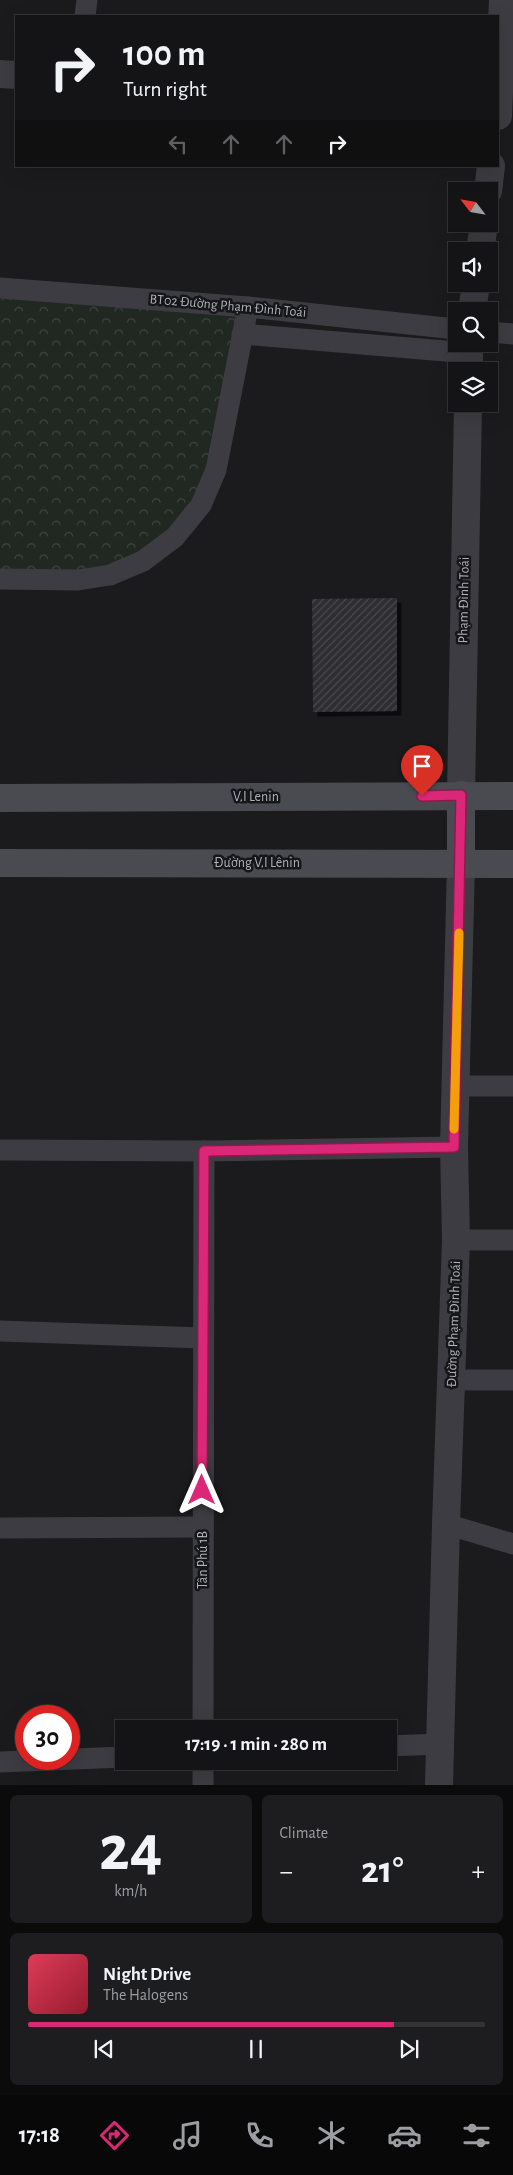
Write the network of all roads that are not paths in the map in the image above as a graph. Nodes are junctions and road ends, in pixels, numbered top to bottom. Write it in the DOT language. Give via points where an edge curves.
graph roads {
  1 [pos="87,0"];
  2 [pos="503,0"];
  3 [pos="85,15"];
  4 [pos="0,74"];
  5 [pos="15,76"];
  6 [pos="499,93"];
  7 [pos="499,122"];
  8 [pos="513,124"];
  9 [pos="491,167"];
  10 [pos="489,182"];
  11 [pos="0,288"];
  12 [pos="248,307"];
  13 [pos="448,328"];
  14 [pos="498,333"];
  15 [pos="242,334"];
  16 [pos="513,334"];
  17 [pos="469,356"];
  18 [pos="468,412"];
  19 [pos="0,579"];
  20 [pos="461,795"];
  21 [pos="513,796"];
  22 [pos="0,798"];
  23 [pos="461,863"];
  24 [pos="0,864"];
  25 [pos="513,864"];
  26 [pos="456,1086"];
  27 [pos="513,1086"];
  28 [pos="454,1147"];
  29 [pos="0,1150"];
  30 [pos="204,1151"];
  31 [pos="456,1240"];
  32 [pos="513,1240"];
  33 [pos="0,1331"];
  34 [pos="202,1338"];
  35 [pos="452,1380"];
  36 [pos="513,1380"];
  37 [pos="446,1524"];
  38 [pos="202,1527"];
  39 [pos="0,1528"];
  40 [pos="513,1544"];
  41 [pos="203,1720"];
  42 [pos="440,1744"];
  43 [pos="397,1746"];
  44 [pos="115,1757"];
  45 [pos="0,1762"];
  46 [pos="203,1770"];
  47 [pos="203,1785"];
  48 [pos="439,1785"];
  1 -- 3 [label="street"];
  2 -- 6 [label="street"];
  4 -- 5 [label="street"];
  7 -- 8 [label="street"];
  9 -- 10 [label="street"];
  11 -- 12 [label="street, BT02 Đường Phạm Đình Toái"];
  12 -- 13 [label="street, BT02 Đường Phạm Đình Toái"];
  12 -- 15 [label="street"];
  14 -- 16 [label="street"];
  15 -- 17 [label="street, BT02 Đường Phạm Đình Toái"];
  15 -- 19 [label="street" via="216,470 201,505 175,537 143,561 110,575 78,580"];
  18 -- 20 [label="street, Phạm Đình Toái"];
  20 -- 21 [label="main road, V.I Lenin"];
  20 -- 22 [label="main road, V.I Lenin"];
  20 -- 23 [label="main road"];
  23 -- 24 [label="main road, Đường V.I Lênin"];
  23 -- 25 [label="main road, Đường V.I Lênin"];
  23 -- 26 [label="street, Đường Phạm Đình Toái"];
  26 -- 27 [label="street"];
  26 -- 28 [label="street, Đường Phạm Đình Toái"];
  28 -- 30 [label="street"];
  28 -- 31 [label="street, Đường Phạm Đình Toái"];
  29 -- 30 [label="street"];
  30 -- 34 [label="street, Tân Phú 1B"];
  31 -- 32 [label="street"];
  31 -- 35 [label="street, Đường Phạm Đình Toái"];
  33 -- 34 [label="street"];
  34 -- 38 [label="street, Tân Phú 1B"];
  35 -- 36 [label="street"];
  35 -- 37 [label="street, Đường Phạm Đình Toái"];
  37 -- 40 [label="street"];
  37 -- 42 [label="street, Đường Phạm Đình Toái"];
  38 -- 39 [label="street"];
  38 -- 41 [label="street, Tân Phú 1B"];
  42 -- 43 [label="street"];
  42 -- 48 [label="street, Đường Phạm Đình Toái"];
  44 -- 45 [label="street"];
  46 -- 47 [label="street"];
}
